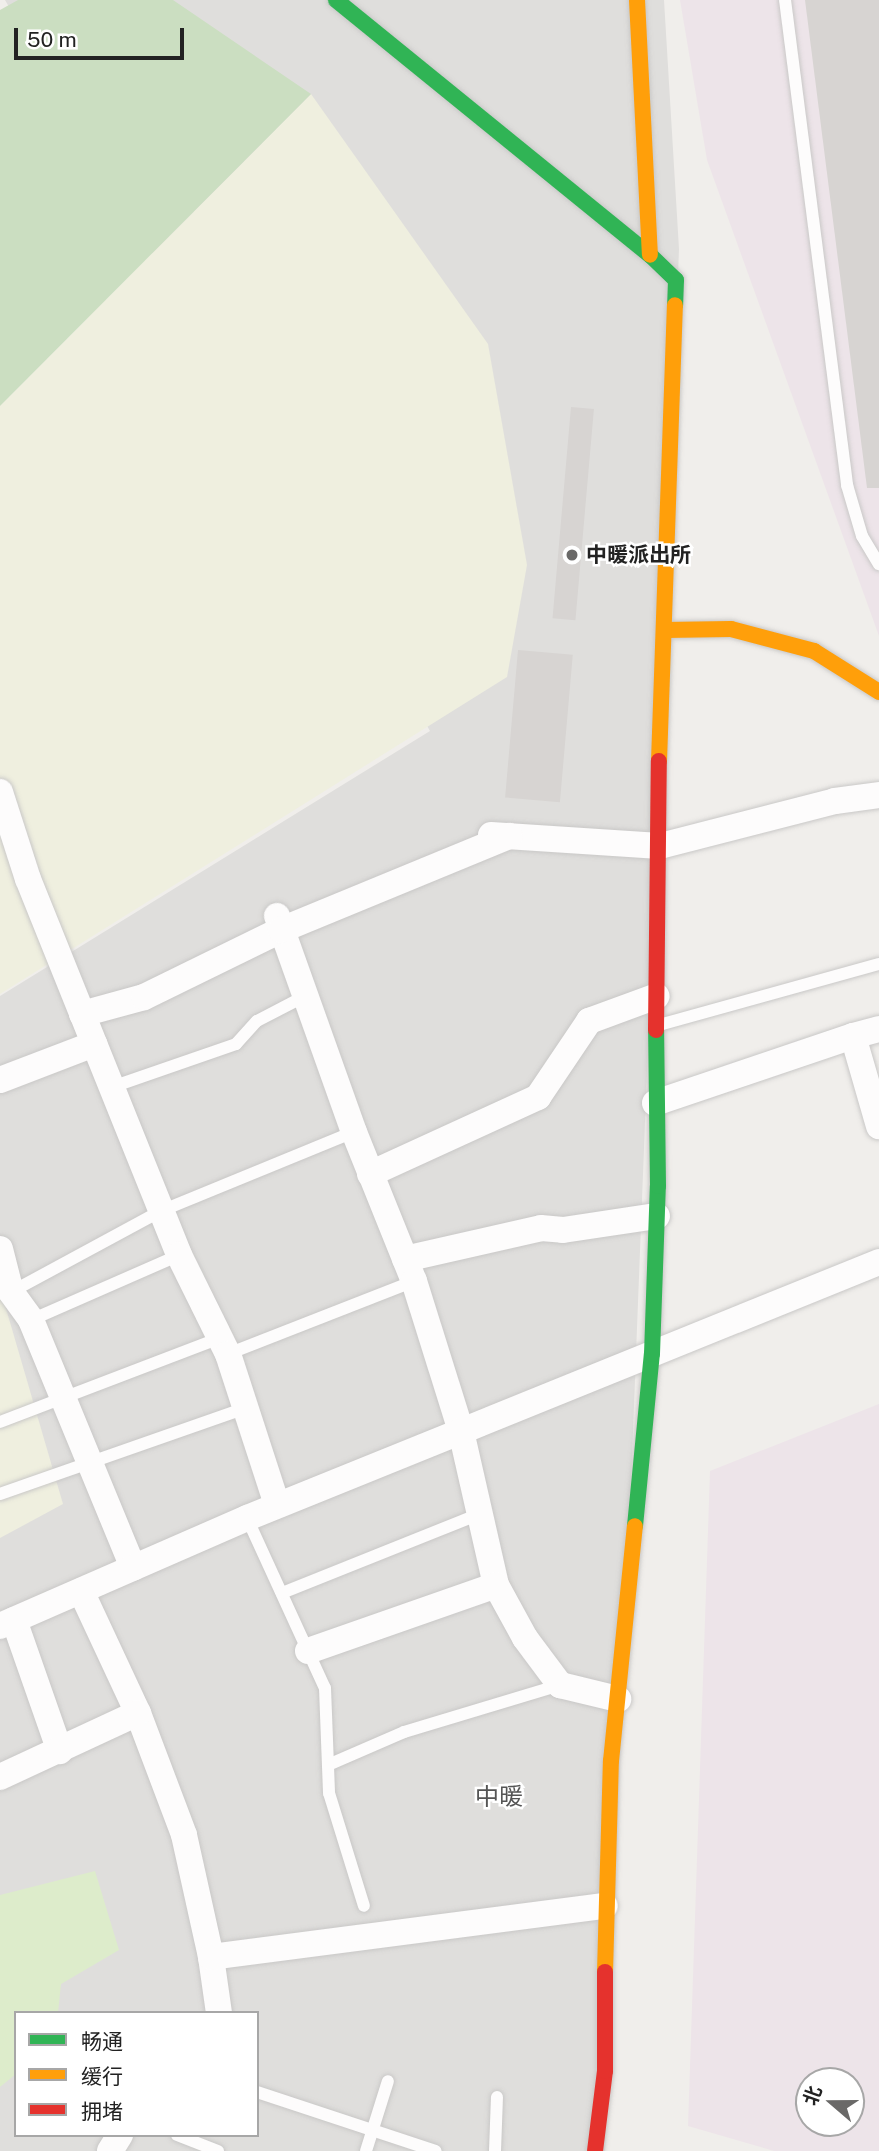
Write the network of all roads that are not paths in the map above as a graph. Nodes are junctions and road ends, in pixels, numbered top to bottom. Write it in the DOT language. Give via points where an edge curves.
graph roads {
  1 [pos="336,0"];
  2 [pos="637,0"];
  3 [pos="785,0"];
  4 [pos="650,255"];
  5 [pos="879,564"];
  6 [pos="664,630"];
  7 [pos="879,692"];
  8 [pos="0,792"];
  9 [pos="879,795"];
  10 [pos="660,846"];
  11 [pos="279,923"];
  12 [pos="879,964"];
  13 [pos="305,996"];
  14 [pos="657,996"];
  15 [pos="82,1014"];
  16 [pos="655,1026"];
  17 [pos="879,1029"];
  18 [pos="853,1036"];
  19 [pos="94,1044"];
  20 [pos="0,1080"];
  21 [pos="112,1087"];
  22 [pos="655,1102"];
  23 [pos="879,1126"];
  24 [pos="354,1132"];
  25 [pos="370,1174"];
  26 [pos="162,1211"];
  27 [pos="657,1216"];
  28 [pos="0,1249"];
  29 [pos="179,1255"];
  30 [pos="879,1262"];
  31 [pos="409,1270"];
  32 [pos="11,1292"];
  33 [pos="31,1320"];
  34 [pos="224,1346"];
  35 [pos="652,1354"];
  36 [pos="64,1400"];
  37 [pos="246,1408"];
  38 [pos="0,1422"];
  39 [pos="461,1431"];
  40 [pos="90,1463"];
  41 [pos="0,1494"];
  42 [pos="277,1505"];
  43 [pos="480,1514"];
  44 [pos="247,1518"];
  45 [pos="133,1568"];
  46 [pos="496,1585"];
  47 [pos="81,1591"];
  48 [pos="282,1593"];
  49 [pos="7,1623"];
  50 [pos="308,1651"];
  51 [pos="560,1685"];
  52 [pos="618,1699"];
  53 [pos="138,1713"];
  54 [pos="60,1751"];
  55 [pos="328,1765"];
  56 [pos="0,1777"];
  57 [pos="364,1906"];
  58 [pos="605,1906"];
  59 [pos="211,1957"];
  60 [pos="219,2011"];
  61 [pos="388,2081"];
  62 [pos="259,2093"];
  63 [pos="497,2097"];
  64 [pos="373,2130"];
  65 [pos="182,2137"];
  66 [pos="218,2151"];
  67 [pos="366,2151"];
  68 [pos="435,2151"];
  69 [pos="495,2151"];
  70 [pos="595,2151"];
  1 -- 4 [label="street"];
  2 -- 4 [label="street"];
  3 -- 5 [label="lane" via="847,485 862,536"];
  4 -- 6 [label="street" via="676,281"];
  6 -- 7 [label="street" via="731,629 814,651"];
  6 -- 10 [label="street"];
  8 -- 15 [label="street" via="28,879"];
  9 -- 10 [label="street" via="835,801"];
  10 -- 11 [label="street" via="497,835"];
  10 -- 14 [label="street"];
  11 -- 13 [label="street"];
  11 -- 15 [label="street" via="144,996"];
  12 -- 16 [label="lane"];
  13 -- 21 [label="lane" via="257,1021 236,1044"];
  13 -- 24 [label="street"];
  14 -- 16 [label="street"];
  14 -- 25 [label="street" via="589,1021 538,1097"];
  15 -- 19 [label="street"];
  16 -- 22 [label="street"];
  17 -- 18 [label="street"];
  18 -- 22 [label="street"];
  18 -- 23 [label="street"];
  19 -- 20 [label="street"];
  19 -- 21 [label="street"];
  21 -- 26 [label="street"];
  22 -- 27 [label="street"];
  24 -- 25 [label="street"];
  24 -- 26 [label="lane"];
  25 -- 31 [label="street"];
  26 -- 29 [label="street"];
  26 -- 32 [label="lane"];
  27 -- 31 [label="street" via="563,1230 541,1228"];
  27 -- 35 [label="street"];
  28 -- 32 [label="street"];
  29 -- 33 [label="lane"];
  29 -- 34 [label="street"];
  30 -- 35 [label="street"];
  31 -- 34 [label="lane"];
  31 -- 39 [label="street"];
  32 -- 33 [label="street"];
  33 -- 36 [label="street"];
  34 -- 36 [label="lane"];
  34 -- 37 [label="street"];
  35 -- 39 [label="street"];
  35 -- 52 [label="street"];
  36 -- 38 [label="lane"];
  36 -- 40 [label="street"];
  37 -- 40 [label="lane"];
  37 -- 42 [label="street"];
  39 -- 42 [label="street"];
  39 -- 43 [label="street"];
  40 -- 41 [label="lane"];
  40 -- 45 [label="street"];
  42 -- 44 [label="street"];
  43 -- 46 [label="street"];
  43 -- 48 [label="lane"];
  44 -- 45 [label="street"];
  44 -- 48 [label="lane"];
  45 -- 47 [label="street"];
  46 -- 50 [label="street"];
  46 -- 51 [label="street" via="525,1638"];
  47 -- 49 [label="street"];
  47 -- 53 [label="street"];
  48 -- 50 [label="lane"];
  49 -- 54 [label="street"];
  50 -- 55 [label="lane" via="325,1688"];
  51 -- 52 [label="street"];
  51 -- 55 [label="lane" via="404,1731"];
  52 -- 58 [label="street"];
  53 -- 54 [label="street"];
  53 -- 59 [label="street" via="184,1835"];
  54 -- 56 [label="street"];
  55 -- 57 [label="lane" via="329,1793"];
  58 -- 59 [label="street"];
  58 -- 70 [label="street" via="605,2071"];
  59 -- 60 [label="street"];
  61 -- 64 [label="lane"];
  62 -- 64 [label="lane"];
  63 -- 69 [label="lane"];
  64 -- 67 [label="lane"];
  64 -- 68 [label="lane"];
  65 -- 66 [label="lane"];
}
